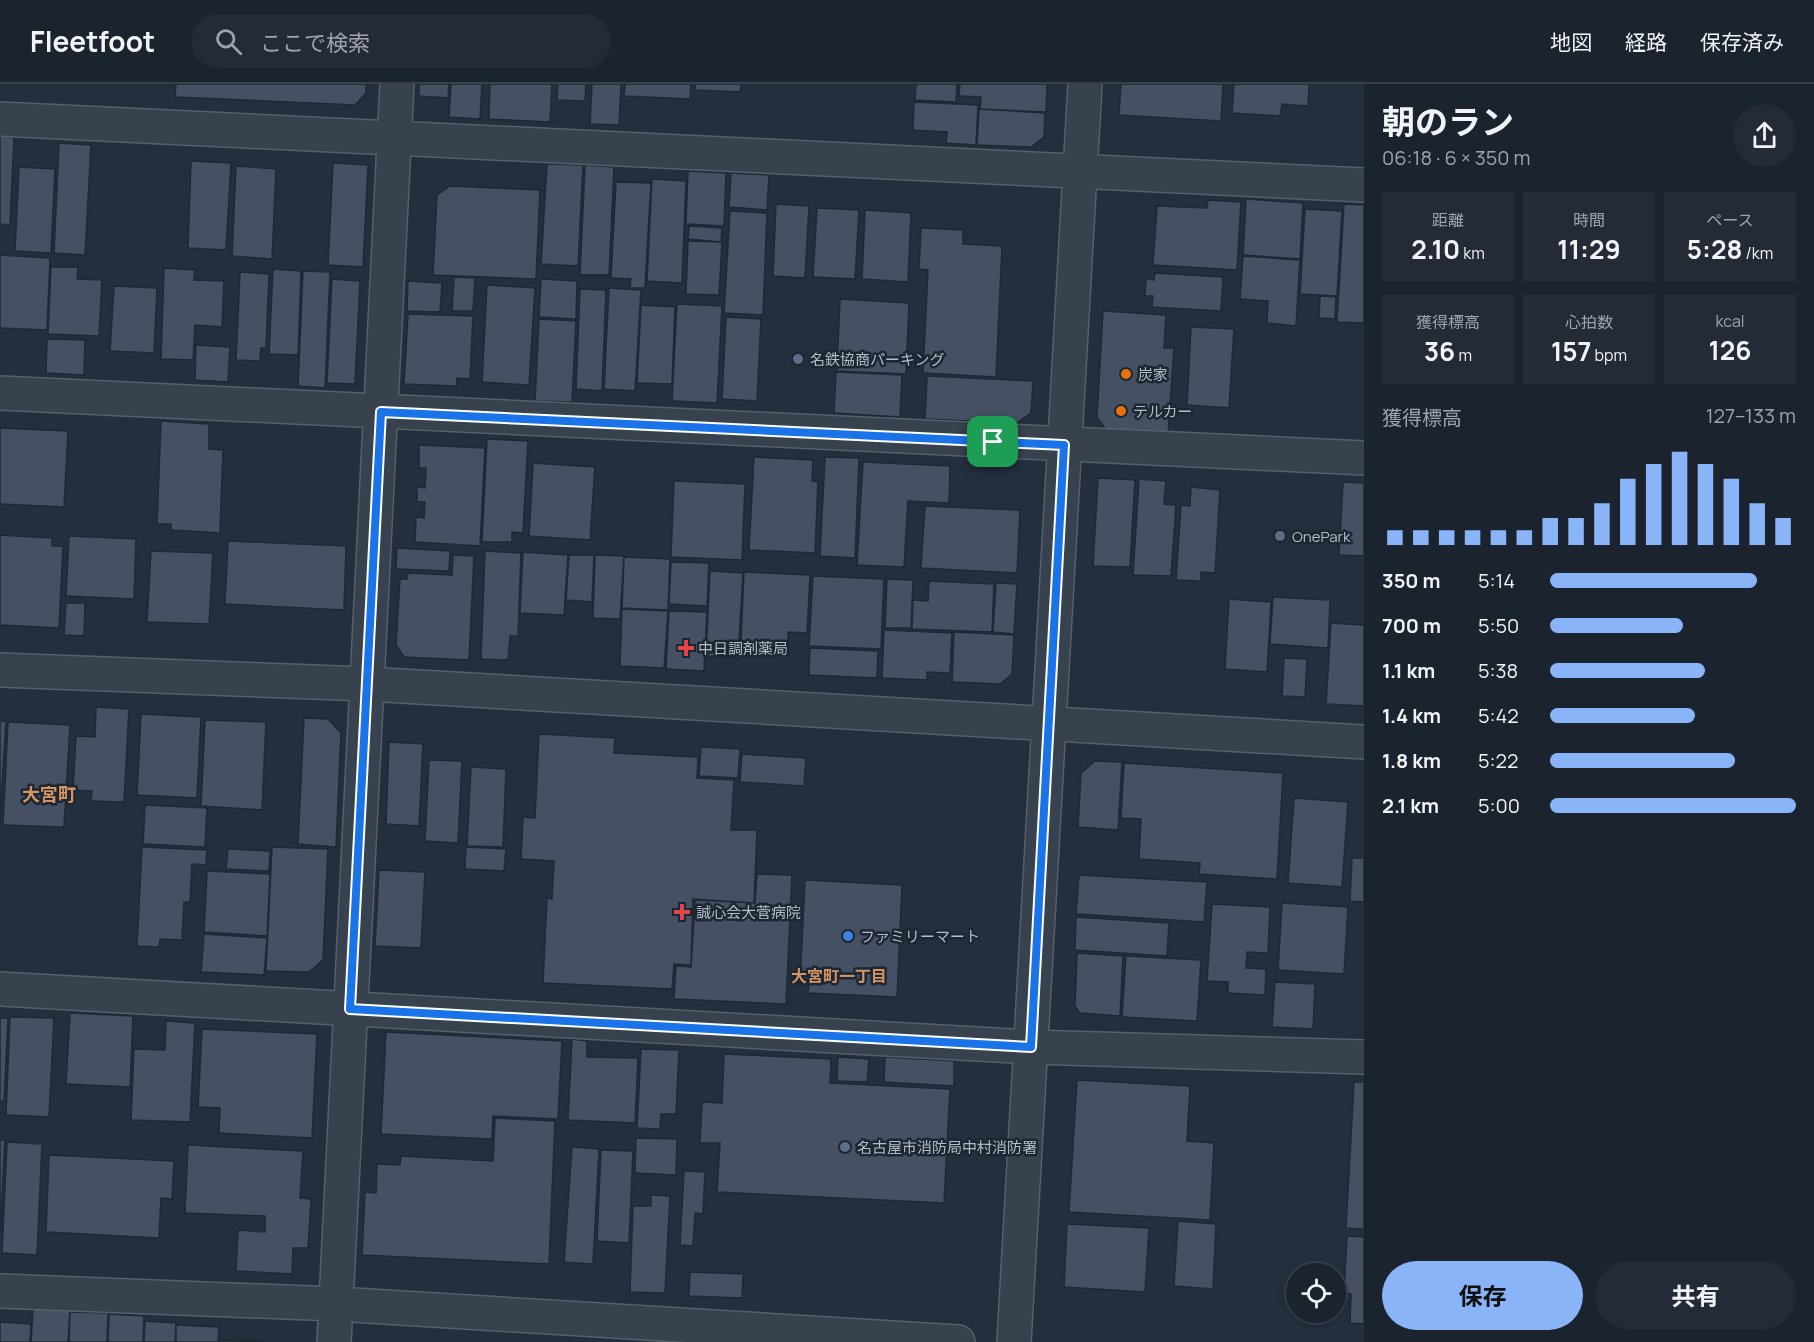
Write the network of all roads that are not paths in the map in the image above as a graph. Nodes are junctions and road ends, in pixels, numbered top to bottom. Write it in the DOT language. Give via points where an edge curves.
graph roads {
  1 [pos="397,84"];
  2 [pos="1085,84"];
  3 [pos="0,119"];
  4 [pos="394,139"];
  5 [pos="1080,170"];
  6 [pos="1364,184"];
  7 [pos="0,393"];
  8 [pos="381,412"];
  9 [pos="1064,445"];
  10 [pos="1364,458"];
  11 [pos="0,669"];
  12 [pos="367,684"];
  13 [pos="1049,722"];
  14 [pos="1364,742"];
  15 [pos="0,989"];
  16 [pos="350,1009"];
  17 [pos="1031,1047"];
  18 [pos="1364,1058"];
  19 [pos="0,1291"];
  20 [pos="336,1304"];
  21 [pos="334,1342"];
  22 [pos="958,1342"];
  23 [pos="1014,1342"];
  1 -- 4 [label="street"];
  2 -- 5 [label="street"];
  3 -- 4 [label="street"];
  4 -- 5 [label="street"];
  4 -- 8 [label="street"];
  5 -- 6 [label="street"];
  5 -- 9 [label="street"];
  7 -- 8 [label="street"];
  8 -- 9 [label="street"];
  8 -- 12 [label="street"];
  9 -- 10 [label="street"];
  9 -- 13 [label="street"];
  11 -- 12 [label="street"];
  12 -- 13 [label="street"];
  12 -- 16 [label="street"];
  13 -- 14 [label="street"];
  13 -- 17 [label="street"];
  15 -- 16 [label="street"];
  16 -- 17 [label="street"];
  16 -- 20 [label="street"];
  17 -- 18 [label="street"];
  17 -- 23 [label="street"];
  19 -- 20 [label="street"];
  20 -- 21 [label="street"];
  20 -- 22 [label="street"];
}
